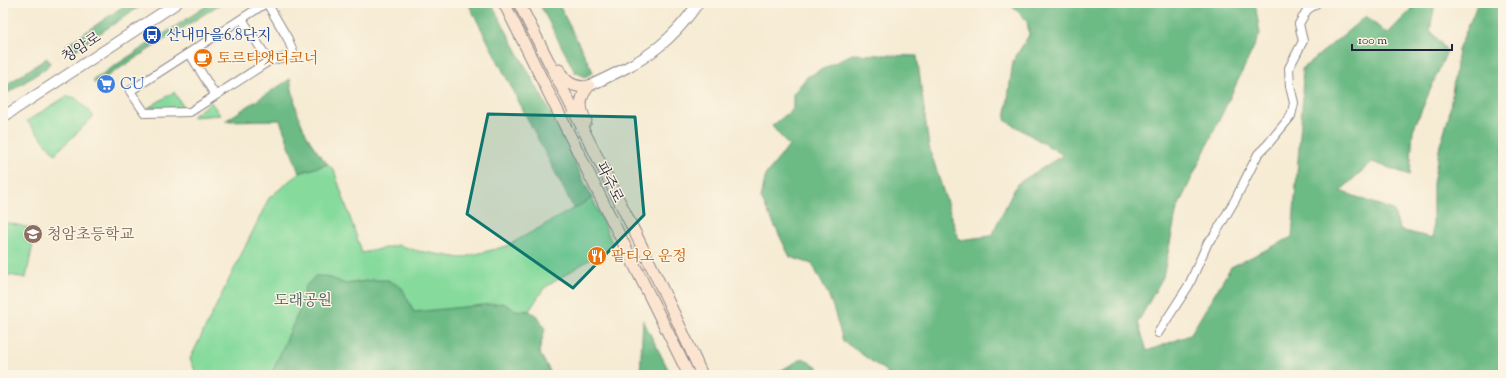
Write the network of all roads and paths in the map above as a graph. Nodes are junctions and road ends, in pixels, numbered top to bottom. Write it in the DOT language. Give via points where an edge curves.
graph roads {
  1 [pos="177,3"];
  2 [pos="266,3"];
  3 [pos="504,3"];
  4 [pos="519,3"];
  5 [pos="698,3"];
  6 [pos="1317,3"];
  7 [pos="242,19"];
  8 [pos="544,53"];
  9 [pos="190,54"];
  10 [pos="269,61"];
  11 [pos="589,86"];
  12 [pos="215,95"];
  13 [pos="3,117"];
  14 [pos="600,162"];
  15 [pos="1158,333"];
  16 [pos="689,375"];
  17 [pos="702,375"];
  1 -- 13 [label="street, 청암로"];
  2 -- 7 [label="street"];
  2 -- 10 [label="street" via="294,55"];
  3 -- 16 [label="main road, 파주로"];
  4 -- 8 [label="main road, 파주로"];
  5 -- 11 [label="street" via="678,29 658,48 635,64"];
  6 -- 15 [label="street" via="1307,10 1300,24 1303,41 1290,68 1290,86 1294,103 1291,116 1258,154 1235,200 1208,242 1188,285"];
  7 -- 9 [label="street"];
  7 -- 10 [label="street"];
  8 -- 11 [label="main road" via="554,62 567,81 582,88"];
  8 -- 14 [label="main road, 파주로"];
  9 -- 12 [label="street"];
  9 -- 12 [label="street" via="130,91 145,113 190,112"];
  10 -- 12 [label="street"];
  11 -- 14 [label="main road" via="583,93 582,113 598,147"];
  14 -- 17 [label="main road, 파주로" via="679,322"];
}
